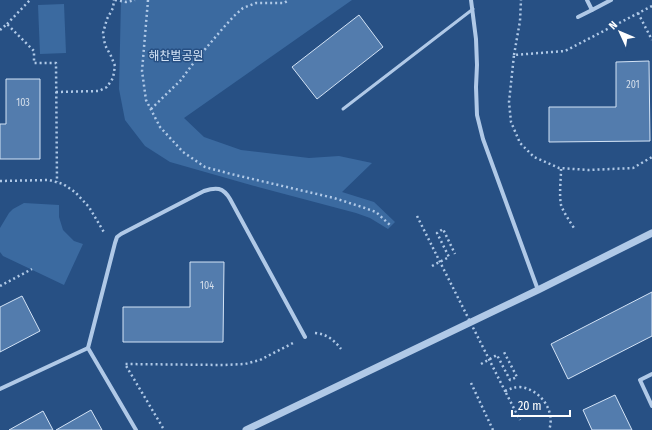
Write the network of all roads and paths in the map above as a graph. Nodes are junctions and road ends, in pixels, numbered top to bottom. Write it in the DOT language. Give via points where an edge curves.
graph roads {
  1 [pos="30,0"];
  2 [pos="114,0"];
  3 [pos="136,0"];
  4 [pos="148,0"];
  5 [pos="289,0"];
  6 [pos="472,0"];
  7 [pos="521,0"];
  8 [pos="587,0"];
  9 [pos="611,0"];
  10 [pos="256,2"];
  11 [pos="652,6"];
  12 [pos="473,9"];
  13 [pos="592,10"];
  14 [pos="638,13"];
  15 [pos="578,16"];
  16 [pos="7,24"];
  17 [pos="0,30"];
  18 [pos="652,40"];
  19 [pos="514,55"];
  20 [pos="56,92"];
  21 [pos="151,109"];
  22 [pos="343,109"];
  23 [pos="652,157"];
  24 [pos="561,169"];
  25 [pos="0,182"];
  26 [pos="57,182"];
  27 [pos="417,216"];
  28 [pos="392,226"];
  29 [pos="574,228"];
  30 [pos="652,233"];
  31 [pos="113,250"];
  32 [pos="455,254"];
  33 [pos="440,262"];
  34 [pos="432,266"];
  35 [pos="32,269"];
  36 [pos="0,286"];
  37 [pos="538,290"];
  38 [pos="305,337"];
  39 [pos="88,348"];
  40 [pos="341,349"];
  41 [pos="504,352"];
  42 [pos="489,360"];
  43 [pos="481,364"];
  44 [pos="652,374"];
  45 [pos="471,383"];
  46 [pos="0,389"];
  47 [pos="506,392"];
  48 [pos="652,406"];
  49 [pos="520,420"];
  50 [pos="163,428"];
  51 [pos="136,430"];
  52 [pos="246,430"];
  53 [pos="493,430"];
  54 [pos="549,430"];
  1 -- 16 [label="path"];
  2 -- 3 [label="path"];
  2 -- 20 [label="path" via="103,33 105,45 115,66 107,87 99,92"];
  4 -- 21 [label="path" via="142,71 146,100"];
  5 -- 10 [label="path" via="284,3"];
  6 -- 12 [label="street"];
  7 -- 19 [label="path"];
  8 -- 13 [label="street"];
  9 -- 13 [label="street"];
  10 -- 21 [label="path" via="234,16 180,81"];
  11 -- 14 [label="path"];
  12 -- 22 [label="lane"];
  12 -- 37 [label="street" via="477,115 483,139"];
  13 -- 15 [label="street"];
  14 -- 18 [label="path"];
  14 -- 19 [label="path" via="565,51"];
  16 -- 17 [label="path"];
  16 -- 20 [label="path" via="34,51 34,63 56,63"];
  19 -- 24 [label="path" via="509,102 511,122 520,143 534,157"];
  20 -- 26 [label="path"];
  21 -- 28 [label="path" via="160,127 182,152 205,167 334,198 376,212"];
  23 -- 24 [label="path" via="633,168"];
  24 -- 29 [label="path" via="561,204"];
  25 -- 26 [label="path"];
  26 -- 31 [label="path" via="75,192 89,207"];
  27 -- 33 [label="path, bridge"];
  30 -- 37 [label="street"];
  31 -- 38 [label="street" via="121,234 204,191 221,189 228,195"];
  31 -- 39 [label="street"];
  32 -- 33 [label="path" via="443,229 437,233 449,258"];
  33 -- 34 [label="path"];
  33 -- 42 [label="path, bridge"];
  35 -- 36 [label="path"];
  37 -- 52 [label="street"];
  38 -- 40 [label="path" via="312,333 321,334 336,342"];
  38 -- 50 [label="path" via="260,360 245,364 125,364"];
  39 -- 46 [label="street"];
  39 -- 51 [label="street"];
  41 -- 42 [label="path" via="517,377 510,380 497,356"];
  42 -- 43 [label="path"];
  42 -- 47 [label="path, bridge"];
  44 -- 48 [label="street" via="640,380"];
  45 -- 53 [label="path"];
  47 -- 49 [label="path"];
  47 -- 54 [label="path" via="520,387 537,393 549,409"];
}
